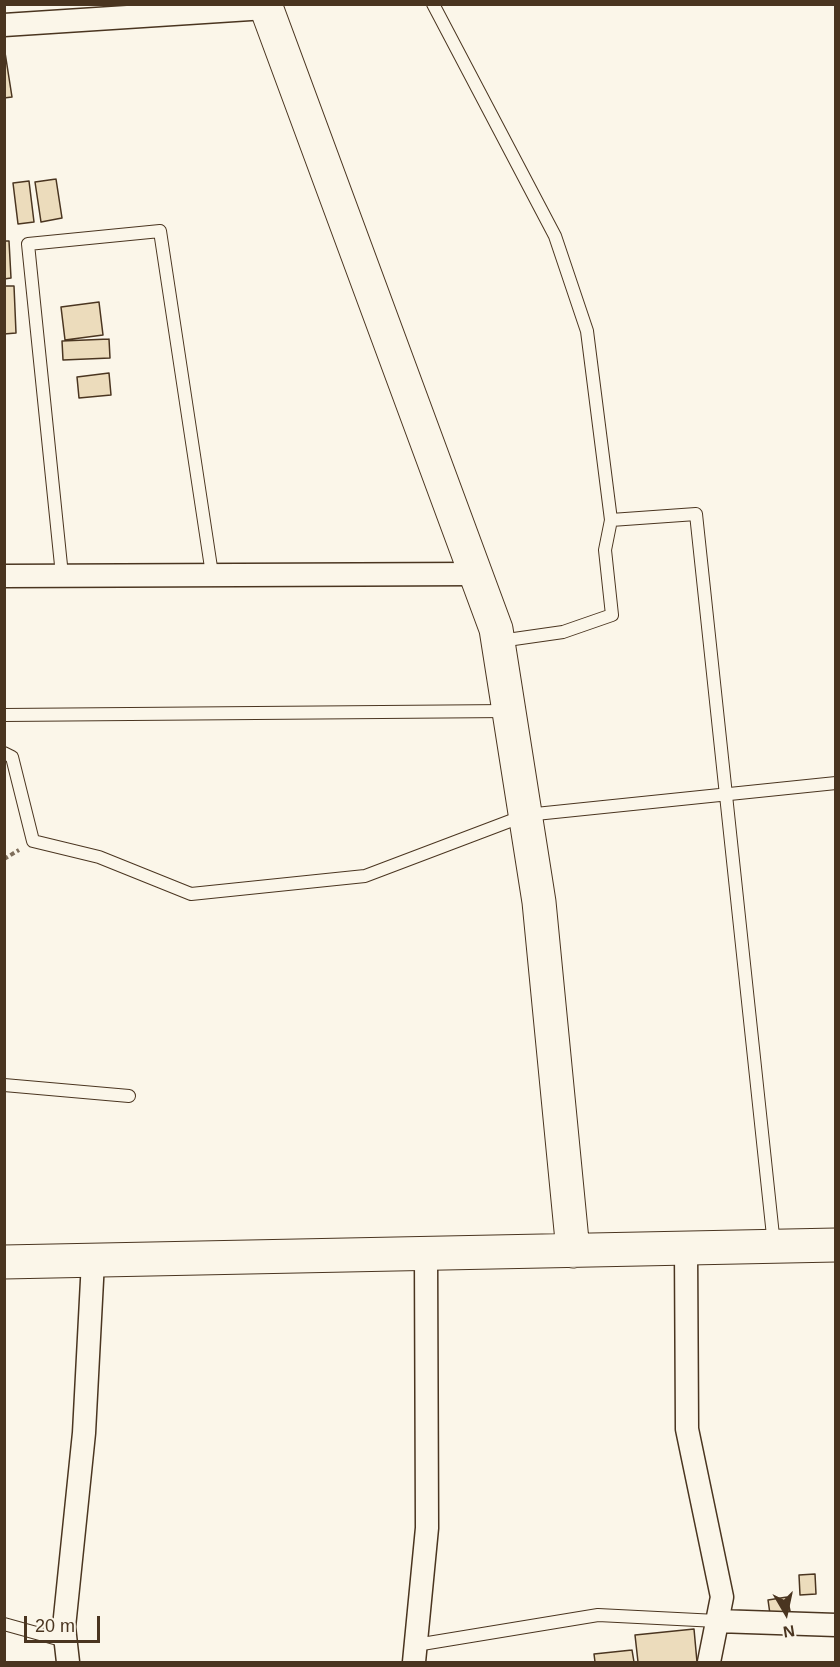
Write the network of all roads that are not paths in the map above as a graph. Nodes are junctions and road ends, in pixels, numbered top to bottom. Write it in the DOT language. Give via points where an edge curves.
graph roads {
  1 [pos="433,4"];
  2 [pos="266,6"];
  3 [pos="4,25"];
  4 [pos="611,519"];
  5 [pos="212,574"];
  6 [pos="476,574"];
  7 [pos="62,575"];
  8 [pos="4,576"];
  9 [pos="498,641"];
  10 [pos="509,711"];
  11 [pos="4,714"];
  12 [pos="4,753"];
  13 [pos="836,783"];
  14 [pos="726,794"];
  15 [pos="526,815"];
  16 [pos="4,1085"];
  17 [pos="129,1096"];
  18 [pos="836,1245"];
  19 [pos="774,1246"];
  20 [pos="686,1248"];
  21 [pos="573,1251"];
  22 [pos="426,1254"];
  23 [pos="93,1261"];
  24 [pos="4,1262"];
  25 [pos="717,1621"];
  26 [pos="4,1624"];
  27 [pos="836,1625"];
  28 [pos="67,1652"];
  29 [pos="415,1654"];
  30 [pos="709,1662"];
  1 -- 4 [label="lane" via="555,236 587,331"];
  2 -- 3 [label="street"];
  2 -- 6 [label="main road"];
  4 -- 9 [label="lane" via="605,550 612,615 563,633"];
  4 -- 14 [label="lane" via="696,514"];
  5 -- 6 [label="street"];
  5 -- 7 [label="street"];
  5 -- 7 [label="lane" via="160,231 28,244"];
  6 -- 9 [label="main road"];
  7 -- 8 [label="street"];
  9 -- 10 [label="main road"];
  10 -- 11 [label="lane"];
  10 -- 15 [label="main road"];
  12 -- 15 [label="lane" via="12,757 33,841 99,856 191,894 365,876"];
  13 -- 14 [label="lane"];
  14 -- 15 [label="lane"];
  14 -- 19 [label="lane"];
  15 -- 21 [label="main road" via="539,902"];
  16 -- 17 [label="lane"];
  18 -- 19 [label="main road"];
  19 -- 20 [label="main road"];
  20 -- 21 [label="main road"];
  20 -- 25 [label="street" via="687,1429 722,1597"];
  21 -- 22 [label="main road"];
  22 -- 23 [label="main road"];
  22 -- 29 [label="street" via="427,1528"];
  23 -- 24 [label="main road"];
  23 -- 28 [label="street" via="84,1433 64,1627"];
  25 -- 27 [label="street"];
  25 -- 29 [label="lane" via="597,1615"];
  25 -- 30 [label="street"];
  26 -- 28 [label="lane"];
}
